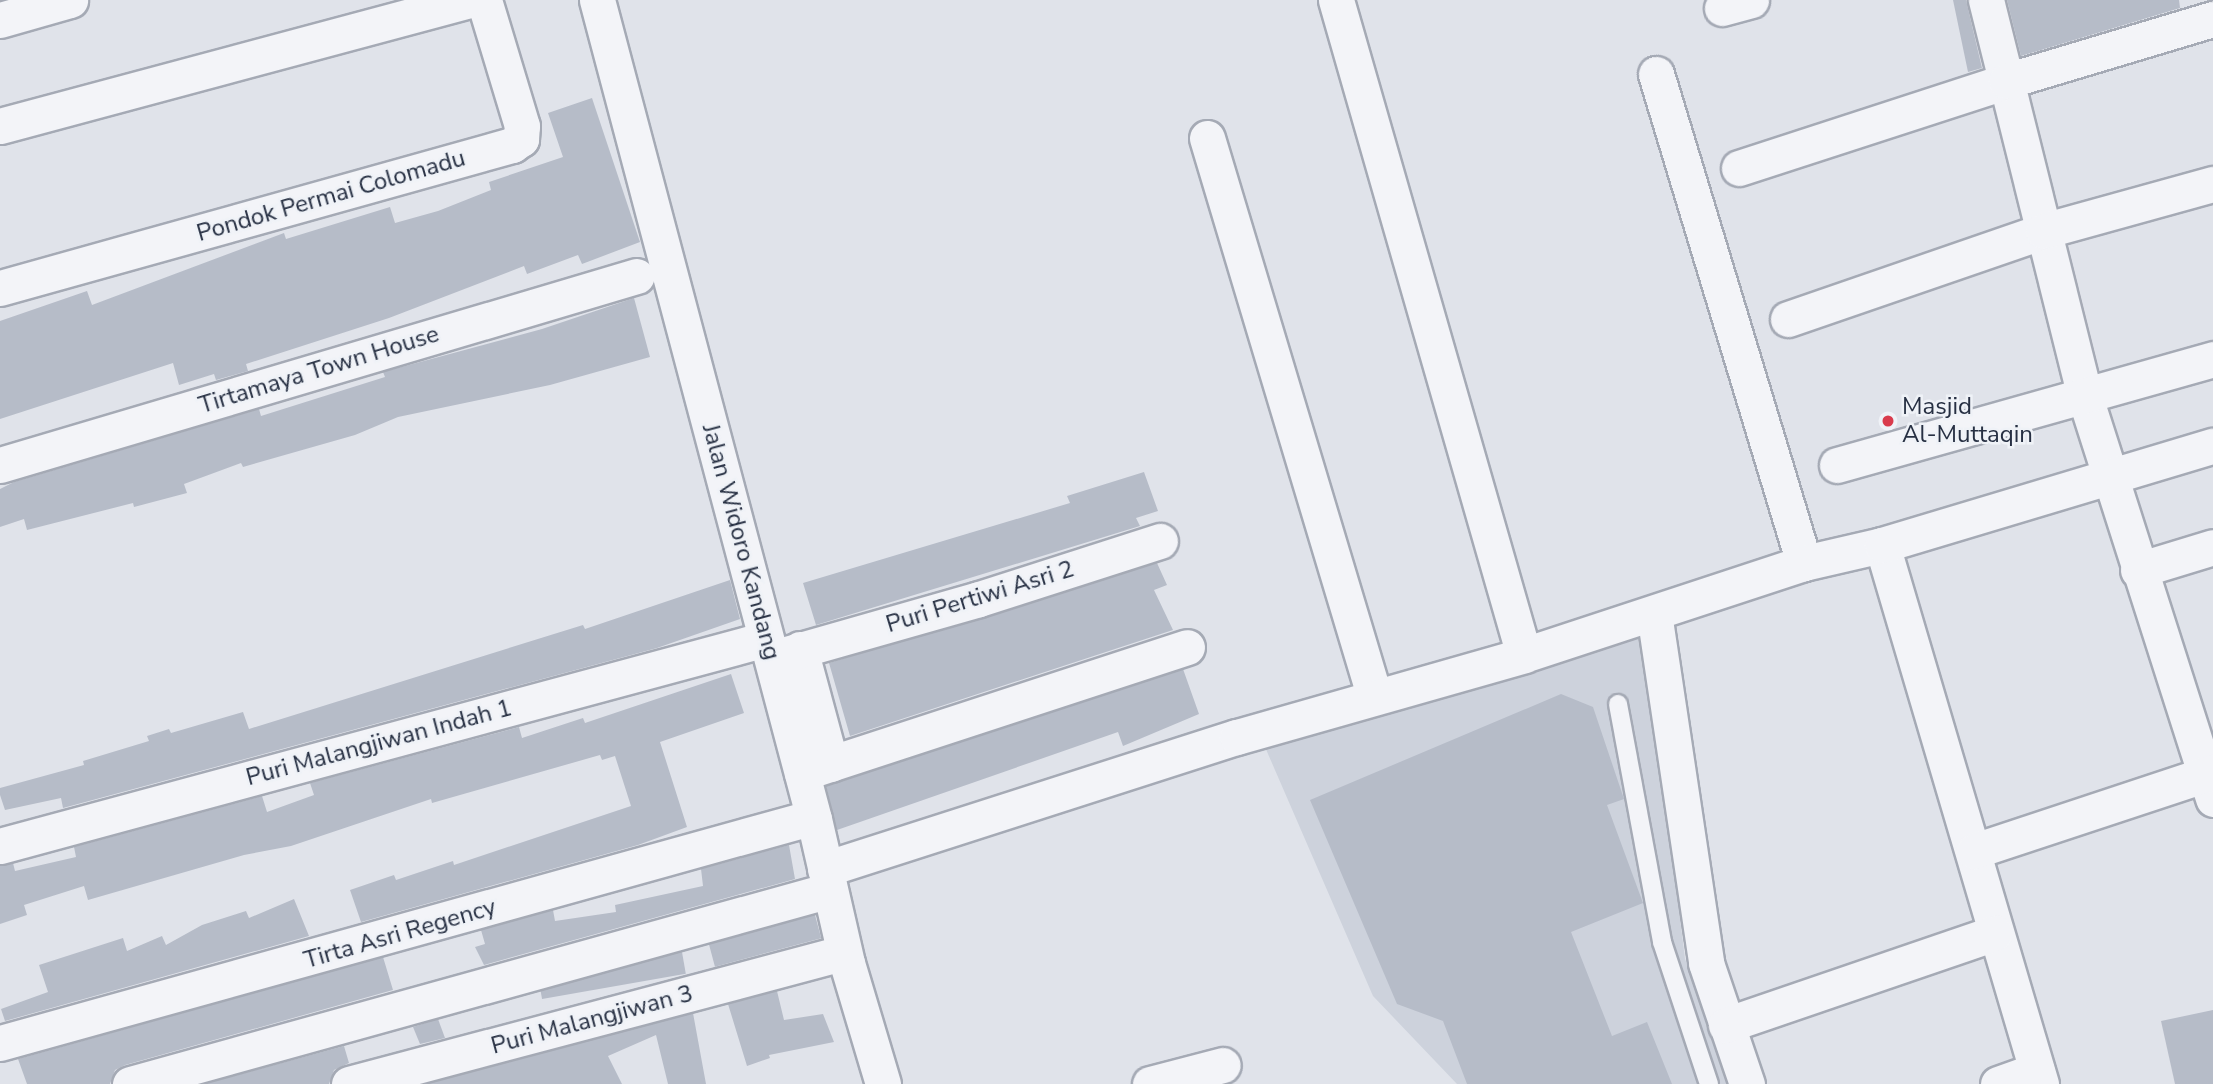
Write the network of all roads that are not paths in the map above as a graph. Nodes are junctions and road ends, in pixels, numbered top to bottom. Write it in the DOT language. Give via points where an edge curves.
graph roads {
  1 [pos="71,0"];
  2 [pos="469,0"];
  3 [pos="484,0"];
  4 [pos="597,0"];
  5 [pos="1336,0"];
  6 [pos="1986,0"];
  7 [pos="2213,19"];
  8 [pos="0,20"];
  9 [pos="1656,74"];
  10 [pos="2006,81"];
  11 [pos="0,126"];
  12 [pos="1207,138"];
  13 [pos="1739,168"];
  14 [pos="2213,184"];
  15 [pos="2043,231"];
  16 [pos="637,276"];
  17 [pos="0,288"];
  18 [pos="1788,319"];
  19 [pos="2213,359"];
  20 [pos="2085,397"];
  21 [pos="2213,446"];
  22 [pos="0,465"];
  23 [pos="1837,465"];
  24 [pos="2108,480"];
  25 [pos="1160,541"];
  26 [pos="1882,545"];
  27 [pos="2213,547"];
  28 [pos="1804,563"];
  29 [pos="2138,570"];
  30 [pos="1654,613"];
  31 [pos="1187,647"];
  32 [pos="777,650"];
  33 [pos="1524,654"];
  34 [pos="1374,695"];
  35 [pos="1618,704"];
  36 [pos="817,768"];
  37 [pos="2211,782"];
  38 [pos="799,821"];
  39 [pos="0,846"];
  40 [pos="1974,851"];
  41 [pos="828,880"];
  42 [pos="1995,933"];
  43 [pos="835,955"];
  44 [pos="1726,1025"];
  45 [pos="0,1042"];
  46 [pos="1223,1065"];
  47 [pos="2039,1077"];
  48 [pos="130,1084"];
  49 [pos="349,1084"];
  50 [pos="883,1084"];
  51 [pos="1150,1084"];
  52 [pos="1709,1084"];
  53 [pos="1747,1084"];
  54 [pos="1998,1084"];
  1 -- 8 [label="street"];
  2 -- 11 [label="street"];
  3 -- 17 [label="street, Pondok Permai Colomadu" via="522,126 521,139 512,145"];
  4 -- 32 [label="street, Jalan Widoro Kandang"];
  5 -- 33 [label="street"];
  6 -- 10 [label="street"];
  7 -- 10 [label="street"];
  9 -- 28 [label="street"];
  10 -- 13 [label="street"];
  10 -- 15 [label="street"];
  12 -- 34 [label="street"];
  14 -- 15 [label="street"];
  15 -- 18 [label="street"];
  15 -- 20 [label="street"];
  16 -- 22 [label="street, Tirtamaya Town House"];
  19 -- 20 [label="street"];
  20 -- 23 [label="street"];
  20 -- 24 [label="street"];
  21 -- 24 [label="street"];
  24 -- 26 [label="street"];
  24 -- 29 [label="street"];
  25 -- 32 [label="street, Puri Pertiwi Asri 2" via="979,600"];
  26 -- 28 [label="street"];
  26 -- 40 [label="street"];
  27 -- 29 [label="street"];
  28 -- 30 [label="street"];
  29 -- 37 [label="street"];
  30 -- 33 [label="street"];
  30 -- 44 [label="street" via="1706,964"];
  31 -- 36 [label="street"];
  32 -- 36 [label="street, Jalan Widoro Kandang"];
  32 -- 39 [label="street, Puri Malangjiwan Indah 1"];
  33 -- 34 [label="street"];
  34 -- 41 [label="street" via="1237,737"];
  35 -- 52 [label="lane" via="1662,942"];
  36 -- 41 [label="street, Jalan Widoro Kandang"];
  37 -- 40 [label="street"];
  38 -- 45 [label="street, Tirta Asri Regency"];
  40 -- 42 [label="street"];
  41 -- 48 [label="street"];
  41 -- 50 [label="street, Jalan Widoro Kandang"];
  42 -- 44 [label="street"];
  42 -- 47 [label="street"];
  43 -- 49 [label="street, Puri Malangjiwan 3"];
  44 -- 53 [label="street"];
  46 -- 51 [label="street"];
  47 -- 54 [label="street"];
}
